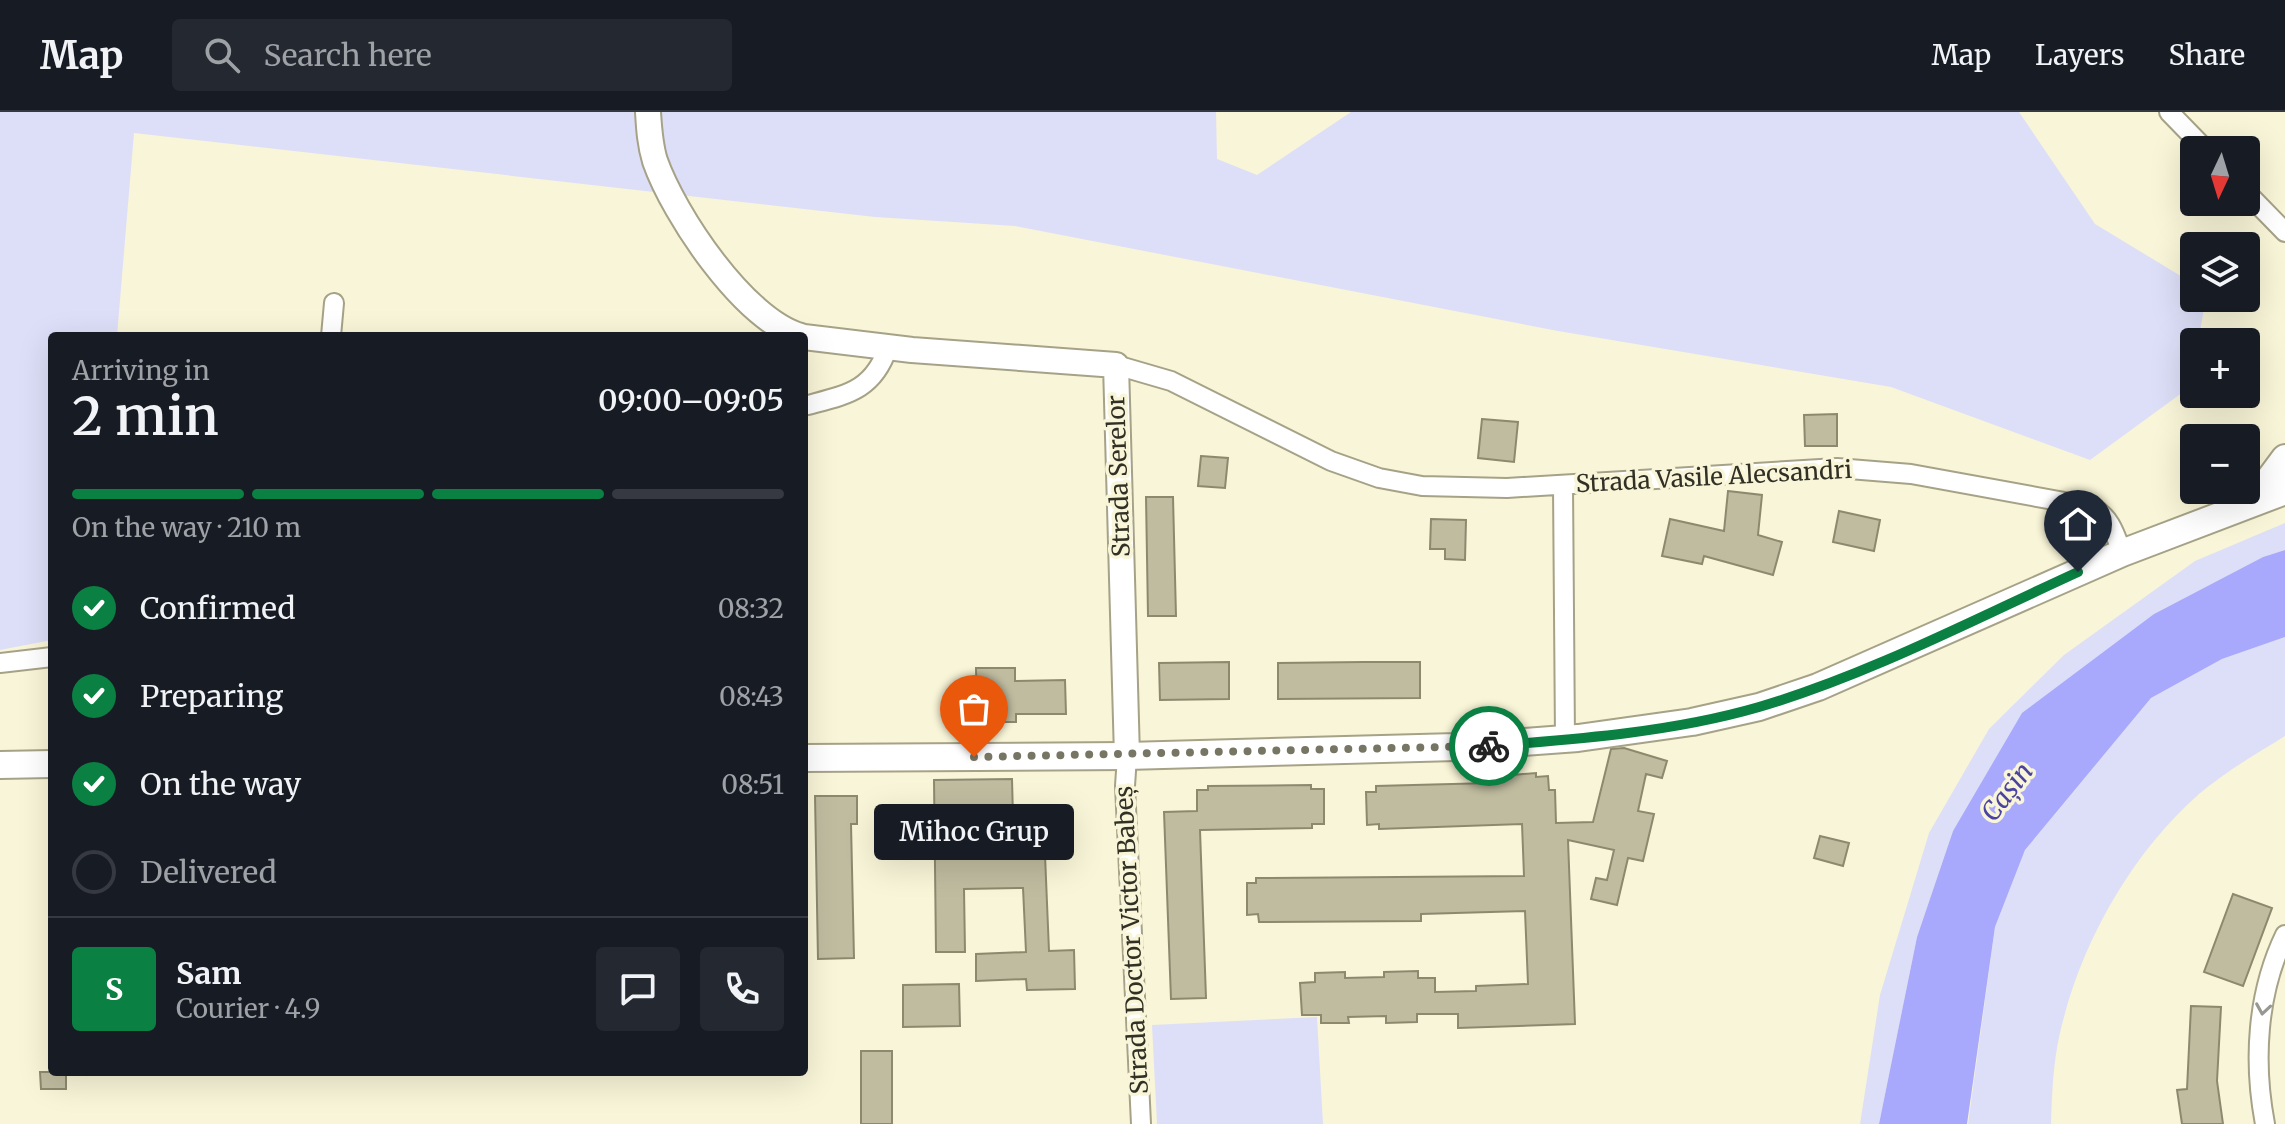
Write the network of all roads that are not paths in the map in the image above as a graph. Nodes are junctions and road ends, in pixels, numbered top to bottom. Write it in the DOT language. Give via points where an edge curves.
graph roads {
  1 [pos="648,112"];
  2 [pos="2169,112"];
  3 [pos="2192,136"];
  4 [pos="2260,206"];
  5 [pos="2285,232"];
  6 [pos="334,303"];
  7 [pos="331,332"];
  8 [pos="792,332"];
  9 [pos="808,337"];
  10 [pos="888,347"];
  11 [pos="1116,365"];
  12 [pos="808,405"];
  13 [pos="2285,458"];
  14 [pos="1563,486"];
  15 [pos="2285,491"];
  16 [pos="2260,492"];
  17 [pos="2260,501"];
  18 [pos="2251,504"];
  19 [pos="2122,553"];
  20 [pos="48,657"];
  21 [pos="0,663"];
  22 [pos="1565,739"];
  23 [pos="1127,756"];
  24 [pos="808,758"];
  25 [pos="48,764"];
  26 [pos="0,765"];
  27 [pos="2285,935"];
  28 [pos="1141,1124"];
  29 [pos="2265,1124"];
  1 -- 8 [label="street, Strada Serelor" via="654,157 692,231 761,315"];
  2 -- 3 [label="street"];
  4 -- 5 [label="street"];
  6 -- 7 [label="street"];
  9 -- 10 [label="street, Strada Serelor"];
  10 -- 11 [label="street, Strada Serelor"];
  10 -- 12 [label="street" via="878,371 856,390"];
  11 -- 14 [label="street, Strada Vasile Alecsandri" via="1171,381 1331,461 1379,478 1469,489"];
  11 -- 23 [label="street, Strada Serelor"];
  13 -- 16 [label="main road"];
  14 -- 19 [label="street, Strada Vasile Alecsandri" via="1773,470 1879,470 2092,507 2104,514"];
  14 -- 22 [label="street, Strada Vasile Alecsandri"];
  15 -- 17 [label="main road"];
  18 -- 19 [label="main road"];
  19 -- 22 [label="main road" via="1818,687 1692,722"];
  20 -- 21 [label="street"];
  22 -- 23 [label="main road"];
  23 -- 24 [label="main road"];
  23 -- 28 [label="street, Strada Doctor Victor Babeș"];
  25 -- 26 [label="main road"];
  27 -- 29 [label="street, one-way" via="2261,1020 2258,1068"];
}
